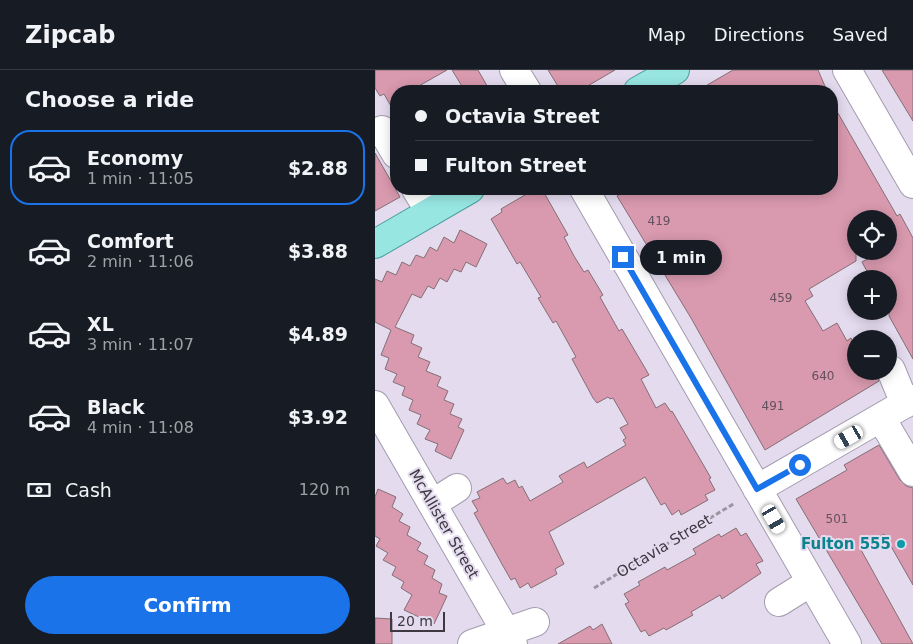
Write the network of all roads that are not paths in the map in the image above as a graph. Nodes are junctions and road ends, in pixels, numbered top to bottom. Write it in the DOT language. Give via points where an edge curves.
graph roads {
  1 [pos="514,70"];
  2 [pos="675,70"];
  3 [pos="847,70"];
  4 [pos="523,85"];
  5 [pos="649,85"];
  6 [pos="382,130"];
  7 [pos="390,144"];
  8 [pos="909,167"];
  9 [pos="420,195"];
  10 [pos="460,195"];
  11 [pos="587,195"];
  12 [pos="430,212"];
  13 [pos="375,244"];
  14 [pos="897,380"];
  15 [pos="909,402"];
  16 [pos="375,404"];
  17 [pos="881,418"];
  18 [pos="913,472"];
  19 [pos="457,488"];
  20 [pos="757,489"];
  21 [pos="433,504"];
  22 [pos="811,582"];
  23 [pos="779,602"];
  24 [pos="535,622"];
  25 [pos="510,638"];
  26 [pos="472,644"];
  27 [pos="847,644"];
  1 -- 4 [label="street"];
  2 -- 5 [label="main road"];
  3 -- 8 [label="street"];
  6 -- 7 [label="street"];
  9 -- 12 [label="street"];
  10 -- 12 [label="main road"];
  11 -- 20 [label="street"];
  12 -- 13 [label="main road"];
  14 -- 15 [label="street"];
  15 -- 17 [label="street"];
  16 -- 21 [label="street, McAllister Street"];
  17 -- 18 [label="street"];
  17 -- 20 [label="street"];
  19 -- 21 [label="street"];
  20 -- 22 [label="street"];
  21 -- 25 [label="street, McAllister Street"];
  22 -- 23 [label="street"];
  22 -- 27 [label="street"];
  24 -- 25 [label="street"];
  25 -- 26 [label="street"];
}
